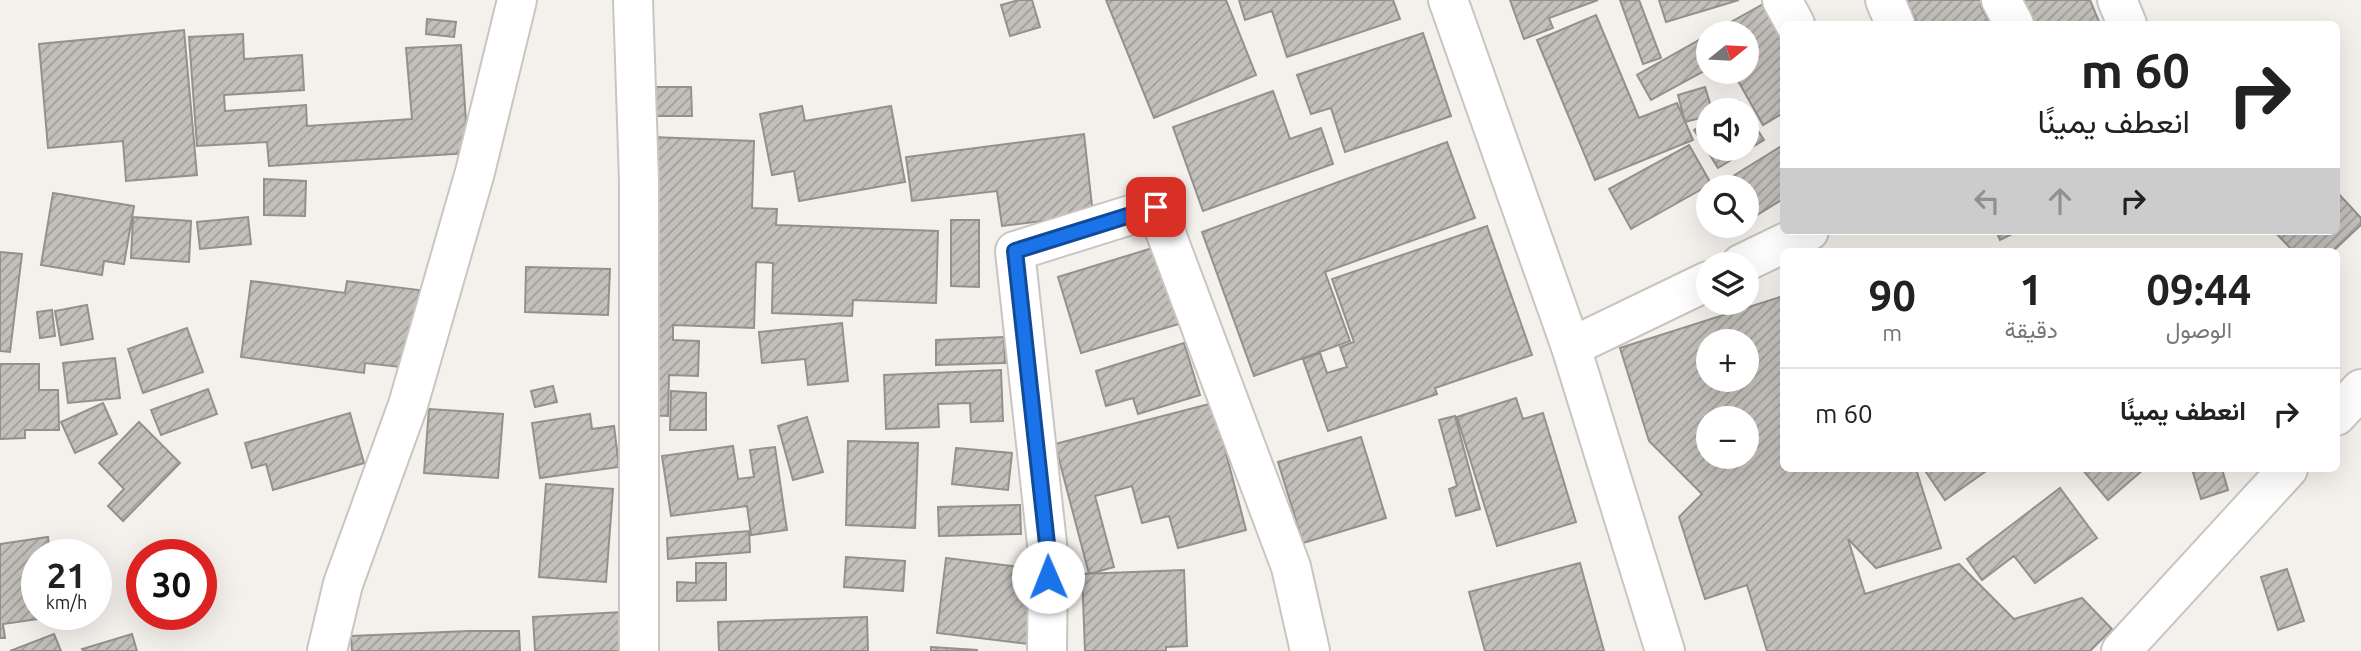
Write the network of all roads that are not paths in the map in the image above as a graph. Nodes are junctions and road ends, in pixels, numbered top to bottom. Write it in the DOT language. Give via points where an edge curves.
graph roads {
  1 [pos="517,0"];
  2 [pos="633,0"];
  3 [pos="1448,0"];
  4 [pos="1782,0"];
  5 [pos="1885,0"];
  6 [pos="2001,0"];
  7 [pos="2117,0"];
  8 [pos="1793,21"];
  9 [pos="1894,21"];
  10 [pos="2012,21"];
  11 [pos="2126,21"];
  12 [pos="1802,235"];
  13 [pos="1759,255"];
  14 [pos="1696,287"];
  15 [pos="1571,347"];
  16 [pos="2361,389"];
  17 [pos="2340,412"];
  18 [pos="2285,472"];
  19 [pos="327,651"];
  20 [pos="639,651"];
  21 [pos="1047,651"];
  22 [pos="1310,651"];
  23 [pos="1665,651"];
  24 [pos="2121,651"];
  1 -- 19 [label="street" via="475,172 408,405 343,584"];
  2 -- 20 [label="street" via="639,181"];
  3 -- 15 [label="street"];
  4 -- 8 [label="street"];
  5 -- 9 [label="street"];
  6 -- 10 [label="street"];
  7 -- 11 [label="street"];
  12 -- 13 [label="street"];
  14 -- 15 [label="street"];
  15 -- 23 [label="street"];
  16 -- 17 [label="street"];
  18 -- 24 [label="street"];
  21 -- 22 [label="street" via="1048,553 1015,251 1156,207 1291,567"];
}
